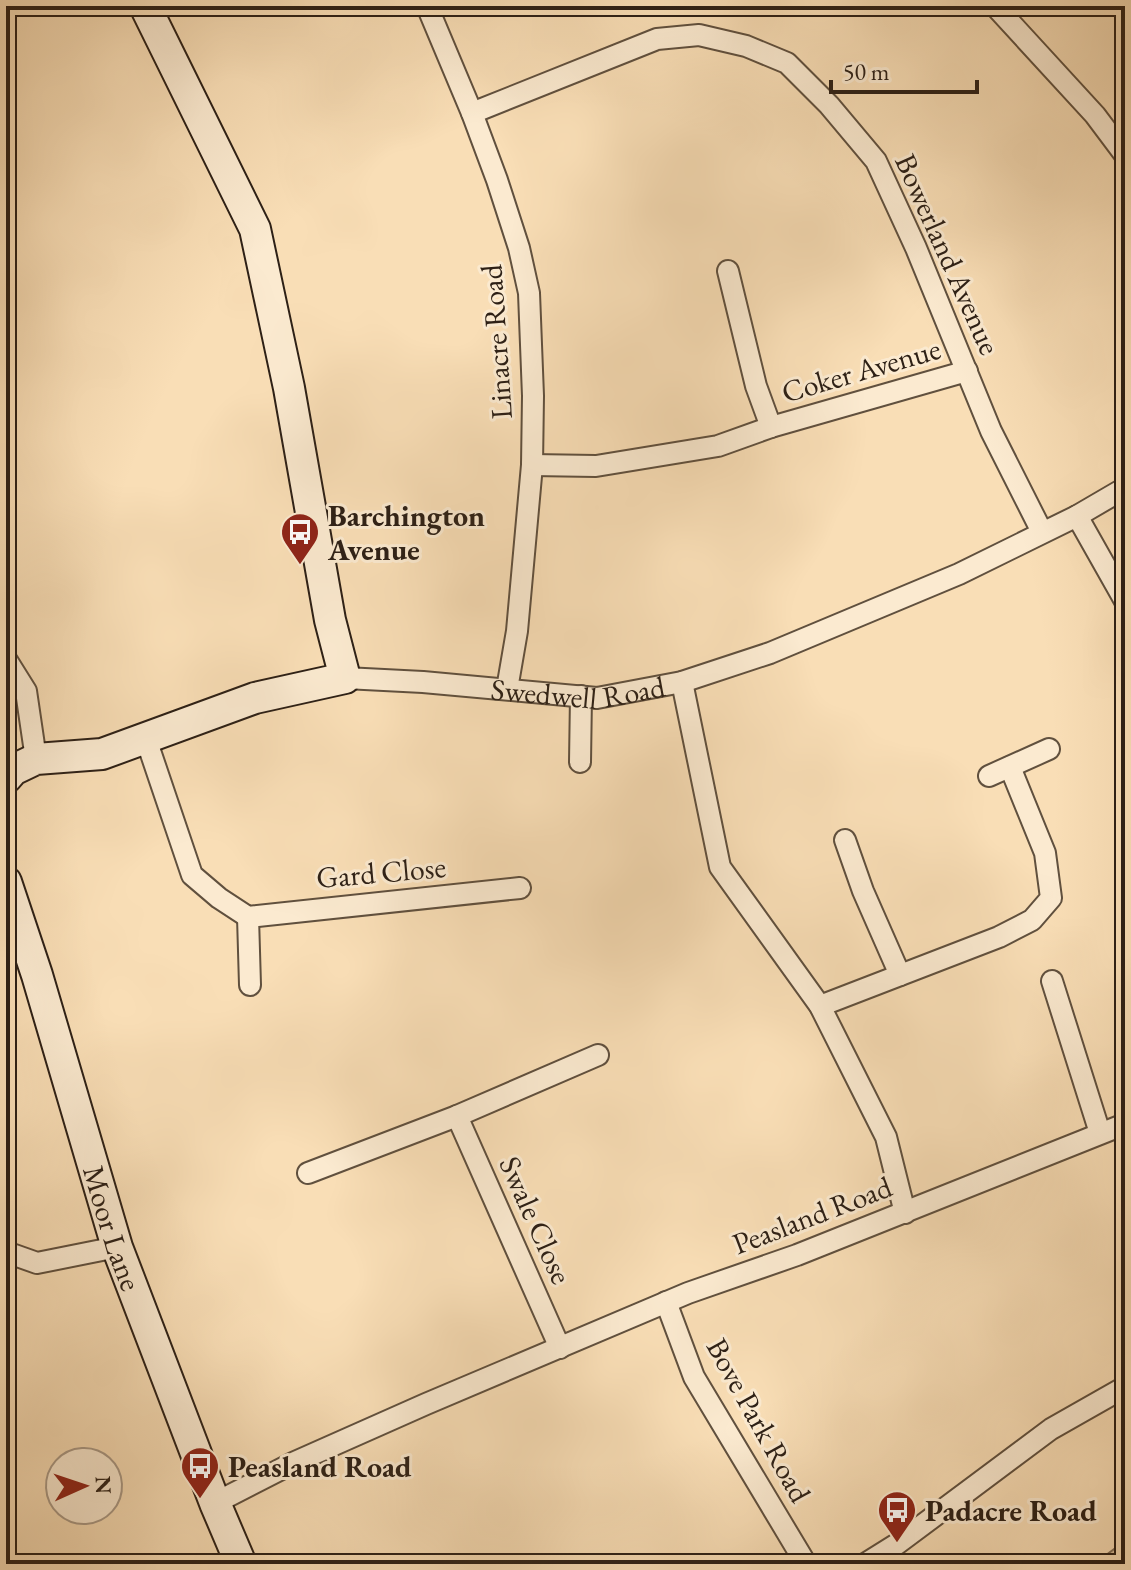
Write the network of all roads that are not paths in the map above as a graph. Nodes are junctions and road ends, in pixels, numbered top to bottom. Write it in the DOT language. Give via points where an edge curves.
graph roads {
  1 [pos="145,6"];
  2 [pos="427,6"];
  3 [pos="995,6"];
  4 [pos="472,113"];
  5 [pos="1125,155"];
  6 [pos="728,271"];
  7 [pos="967,371"];
  8 [pos="771,427"];
  9 [pos="532,465"];
  10 [pos="1125,488"];
  11 [pos="1077,516"];
  12 [pos="1042,532"];
  13 [pos="1125,601"];
  14 [pos="6,659"];
  15 [pos="345,678"];
  16 [pos="682,682"];
  17 [pos="507,689"];
  18 [pos="581,696"];
  19 [pos="146,739"];
  20 [pos="1049,749"];
  21 [pos="36,759"];
  22 [pos="580,762"];
  23 [pos="1010,767"];
  24 [pos="989,776"];
  25 [pos="6,778"];
  26 [pos="845,840"];
  27 [pos="6,882"];
  28 [pos="520,888"];
  29 [pos="248,917"];
  30 [pos="900,975"];
  31 [pos="1052,981"];
  32 [pos="250,985"];
  33 [pos="820,1006"];
  34 [pos="598,1055"];
  35 [pos="457,1116"];
  36 [pos="1125,1124"];
  37 [pos="1100,1133"];
  38 [pos="308,1173"];
  39 [pos="905,1213"];
  40 [pos="117,1247"];
  41 [pos="6,1252"];
  42 [pos="666,1302"];
  43 [pos="560,1348"];
  44 [pos="1125,1387"];
  45 [pos="215,1503"];
  46 [pos="241,1564"];
  47 [pos="806,1564"];
  48 [pos="865,1564"];
  1 -- 15 [label="street" via="255,229"];
  2 -- 4 [label="street, Linacre Road"];
  3 -- 5 [label="street"];
  4 -- 7 [label="street, Bowerland Avenue" via="657,39 699,35 787,63 876,161"];
  4 -- 9 [label="street, Linacre Road" via="519,248 529,293"];
  6 -- 8 [label="street, Coker Avenue"];
  7 -- 8 [label="street, Coker Avenue"];
  7 -- 12 [label="street, Bowerland Avenue"];
  8 -- 9 [label="street, Coker Avenue" via="718,446 596,466"];
  9 -- 17 [label="street, Linacre Road"];
  10 -- 11 [label="street, Swedwell Road"];
  11 -- 12 [label="street, Swedwell Road"];
  11 -- 13 [label="street"];
  12 -- 16 [label="street, Swedwell Road" via="862,615"];
  14 -- 21 [label="street" via="26,691"];
  15 -- 17 [label="street, Swedwell Road"];
  15 -- 19 [label="street, Swedwell Road" via="255,698"];
  16 -- 18 [label="street, Swedwell Road" via="597,698"];
  16 -- 33 [label="street" via="720,867"];
  17 -- 18 [label="street, Swedwell Road"];
  18 -- 22 [label="street"];
  19 -- 21 [label="street, Swedwell Road" via="102,754"];
  19 -- 29 [label="street" via="192,875"];
  20 -- 23 [label="street"];
  21 -- 25 [label="street, Swedwell Road"];
  23 -- 24 [label="street"];
  23 -- 30 [label="street" via="1045,853 1051,898 1021,926"];
  26 -- 30 [label="street"];
  27 -- 40 [label="street, Moor Lane"];
  28 -- 29 [label="street, Gard Close"];
  29 -- 32 [label="street"];
  30 -- 33 [label="street"];
  31 -- 37 [label="street"];
  33 -- 39 [label="street" via="886,1137"];
  34 -- 35 [label="street"];
  35 -- 38 [label="street"];
  35 -- 43 [label="street, Swale Close"];
  36 -- 37 [label="street, Peasland Road"];
  37 -- 39 [label="street, Peasland Road"];
  39 -- 42 [label="street, Peasland Road"];
  40 -- 41 [label="street" via="37,1263"];
  40 -- 45 [label="street, Moor Lane"];
  42 -- 43 [label="street, Peasland Road"];
  42 -- 47 [label="street, Bove Park Road" via="694,1377"];
  43 -- 45 [label="street, Peasland Road" via="293,1463"];
  44 -- 48 [label="street" via="1051,1429"];
  45 -- 46 [label="street, Moor Lane"];
}
